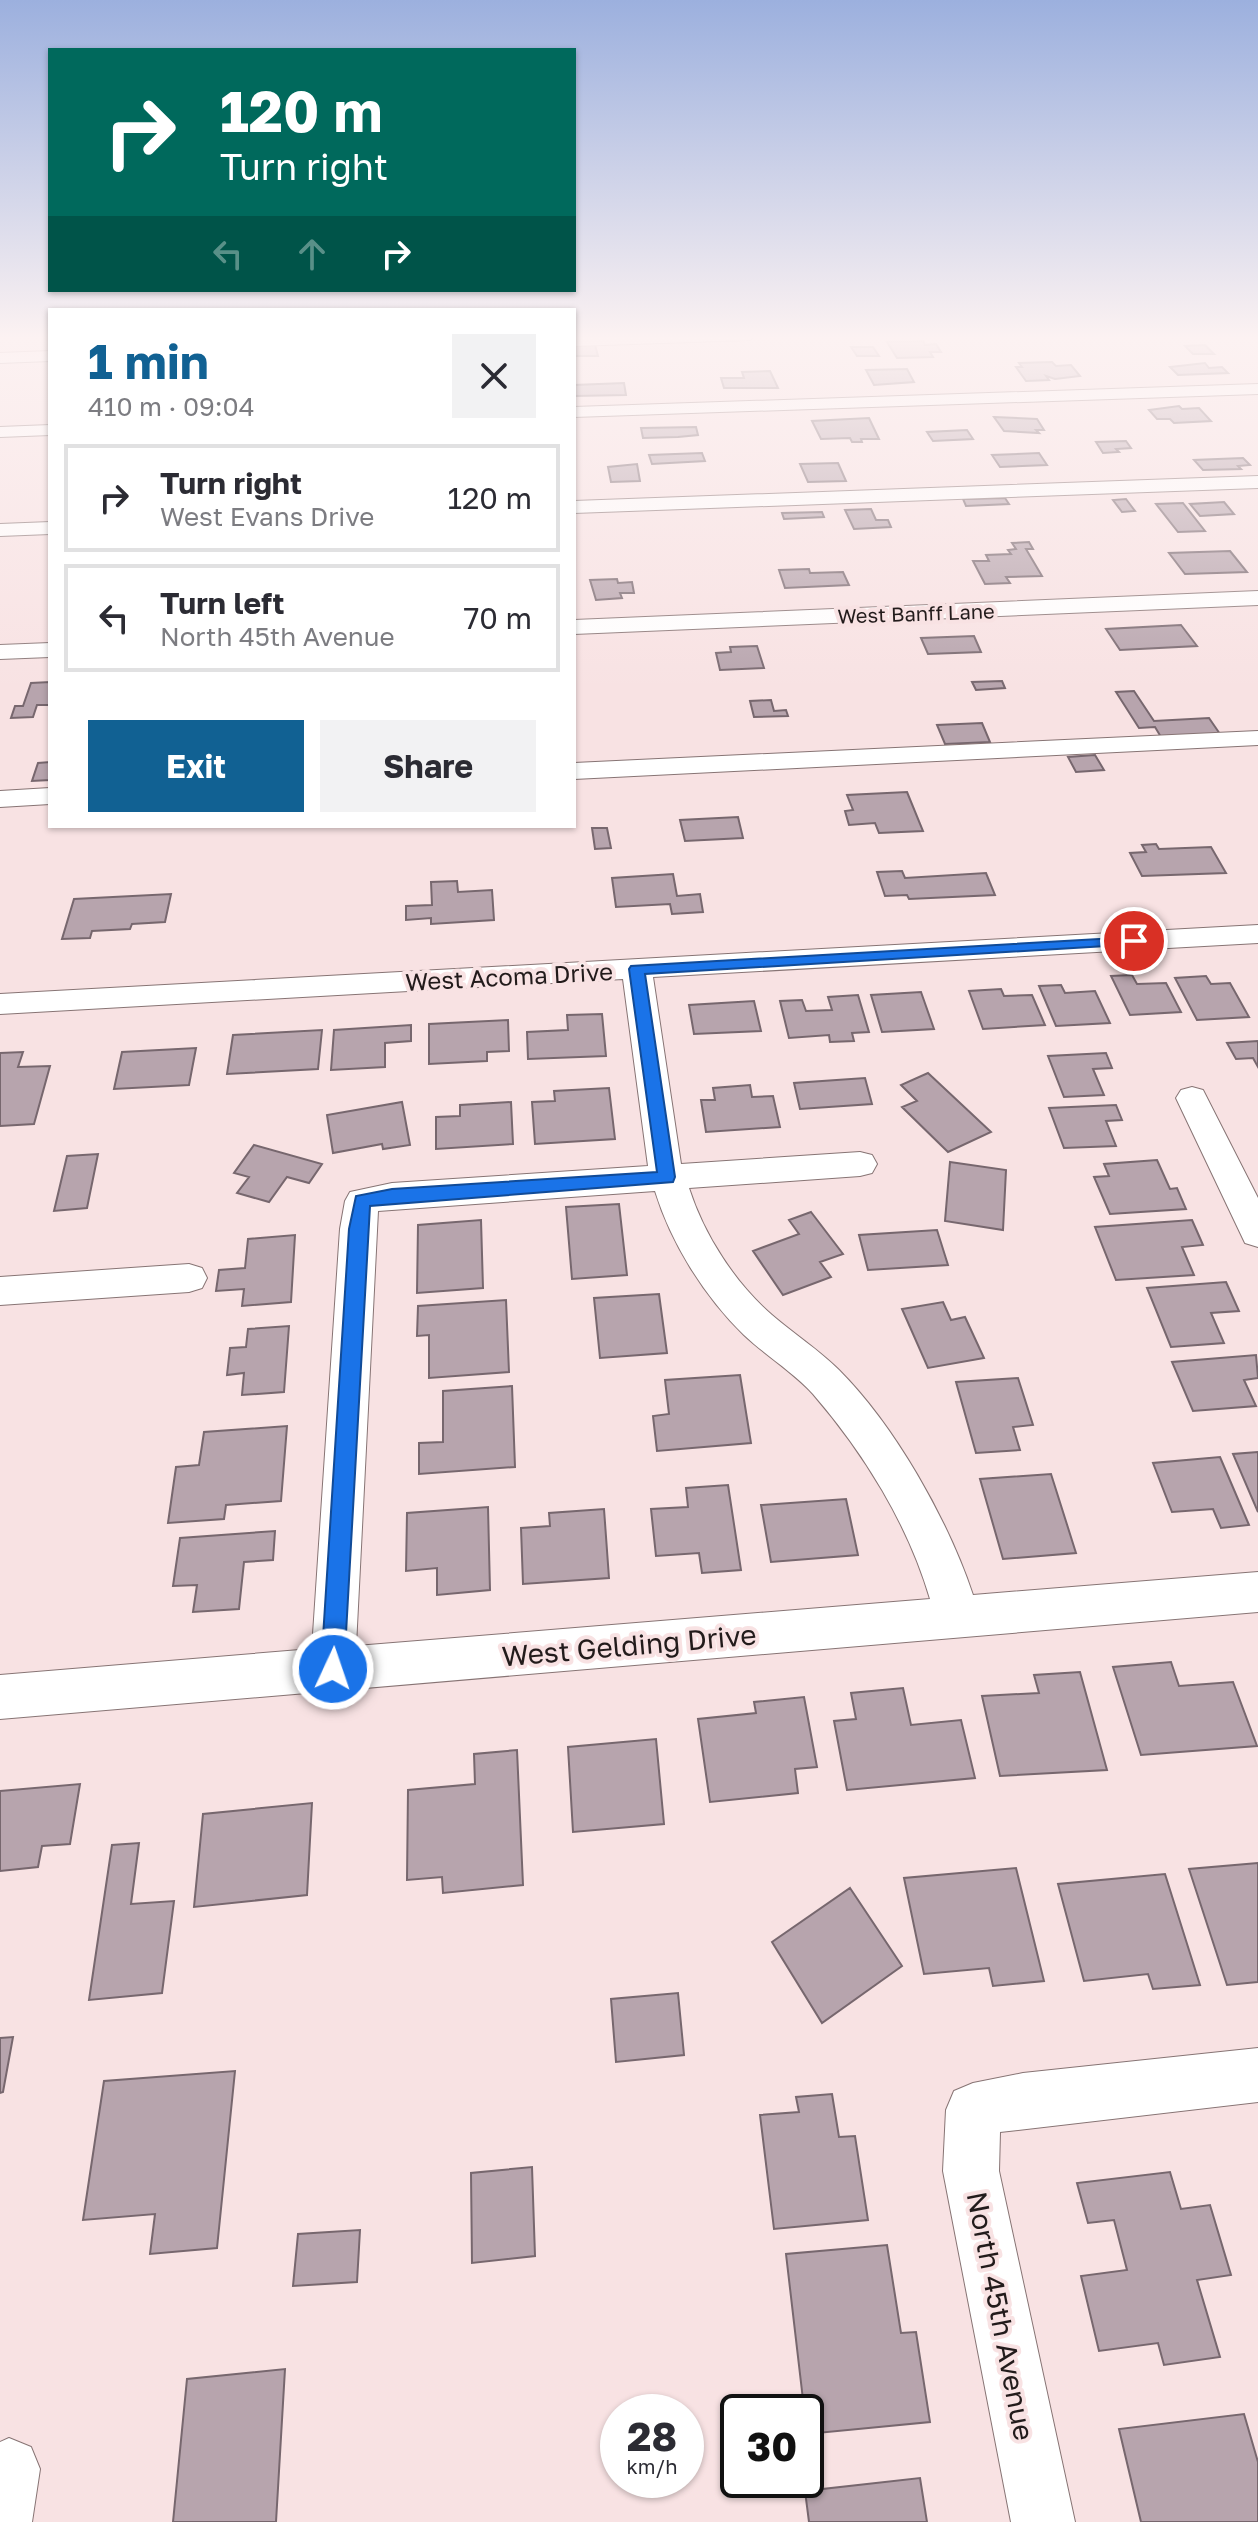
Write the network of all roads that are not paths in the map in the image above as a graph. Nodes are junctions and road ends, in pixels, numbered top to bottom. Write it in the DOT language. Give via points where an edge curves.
graph roads {
  1 [pos="1258,482"];
  2 [pos="576,507"];
  3 [pos="48,528"];
  4 [pos="0,530"];
  5 [pos="1258,598"];
  6 [pos="576,627"];
  7 [pos="48,650"];
  8 [pos="0,652"];
  9 [pos="1258,738"];
  10 [pos="576,771"];
  11 [pos="48,796"];
  12 [pos="0,799"];
  13 [pos="1258,934"];
  14 [pos="637,969"];
  15 [pos="0,1004"];
  16 [pos="1192,1098"];
  17 [pos="860,1164"];
  18 [pos="666,1177"];
  19 [pos="1258,1233"];
  20 [pos="189,1278"];
  21 [pos="0,1291"];
  22 [pos="1256,1599"];
  23 [pos="958,1618"];
  24 [pos="333,1669"];
  25 [pos="0,1697"];
  26 [pos="1258,2075"];
  27 [pos="1043,2522"];
  1 -- 2 [label="street"];
  3 -- 4 [label="street"];
  5 -- 6 [label="street, West Banff Lane"];
  7 -- 8 [label="street"];
  9 -- 10 [label="street"];
  11 -- 12 [label="street"];
  13 -- 14 [label="street, West Acoma Drive"];
  14 -- 15 [label="street, West Acoma Drive"];
  14 -- 18 [label="street"];
  16 -- 19 [label="street"];
  17 -- 18 [label="street"];
  18 -- 23 [label="street" via="683,1223 723,1285 756,1323 825,1381 859,1399 925,1530"];
  18 -- 24 [label="street" via="362,1201"];
  20 -- 21 [label="street"];
  22 -- 23 [label="street, West Gelding Drive"];
  23 -- 24 [label="street, West Gelding Drive"];
  24 -- 25 [label="street, West Gelding Drive"];
  26 -- 27 [label="street, North 45th Avenue" via="973,2110 971,2171"];
}
